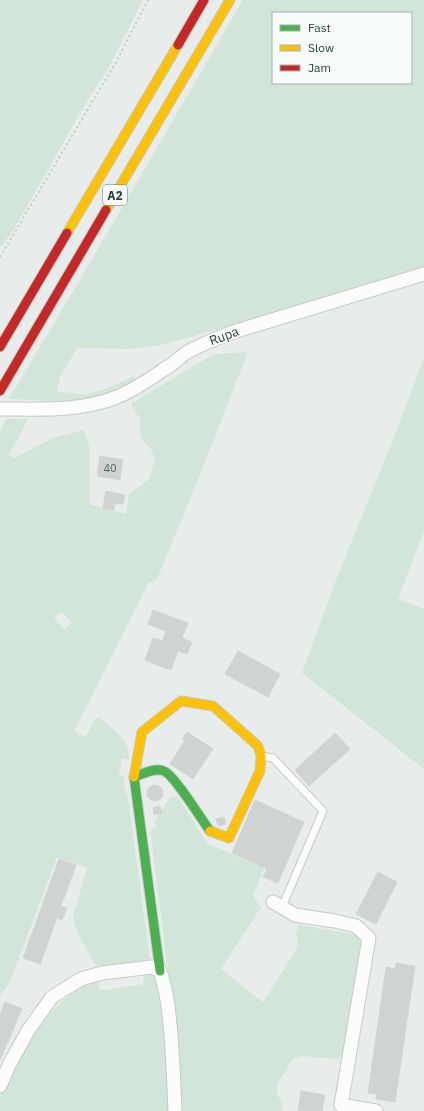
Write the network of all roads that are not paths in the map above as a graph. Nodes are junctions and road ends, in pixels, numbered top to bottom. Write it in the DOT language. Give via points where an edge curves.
graph roads {
  1 [pos="204,0"];
  2 [pos="230,0"];
  3 [pos="424,274"];
  4 [pos="0,347"];
  5 [pos="0,391"];
  6 [pos="0,409"];
  7 [pos="261,756"];
  8 [pos="134,776"];
  9 [pos="277,905"];
  10 [pos="160,971"];
  11 [pos="0,1086"];
  12 [pos="341,1108"];
  13 [pos="176,1111"];
  14 [pos="376,1111"];
  1 -- 4 [label="main road, A2"];
  2 -- 5 [label="main road, A2"];
  3 -- 6 [label="street, Rupa" via="218,338 185,354 136,388 118,397 78,408"];
  7 -- 8 [label="main road" via="258,746 213,706 181,701 142,732"];
  7 -- 8 [label="main road" via="260,771 229,838 210,831 173,779 164,771 153,770"];
  7 -- 9 [label="lane" via="273,758 323,811"];
  8 -- 10 [label="main road"];
  9 -- 12 [label="street" via="295,915 356,926 368,938"];
  10 -- 11 [label="street" via="152,967 102,973 81,979 52,997 29,1029"];
  10 -- 13 [label="street" via="170,1020"];
  12 -- 14 [label="street"];
}
